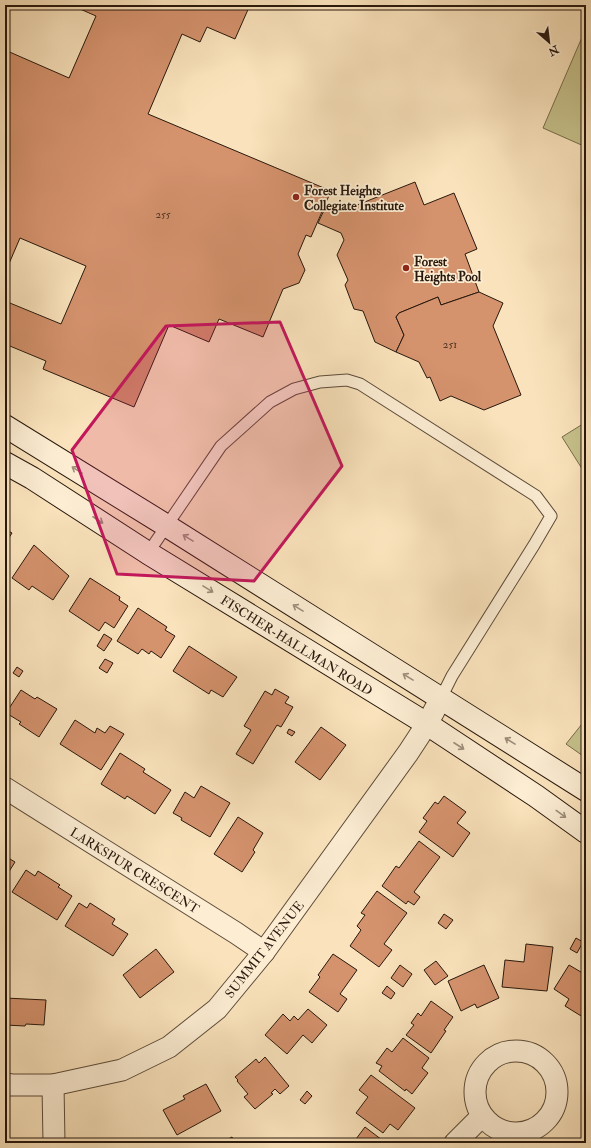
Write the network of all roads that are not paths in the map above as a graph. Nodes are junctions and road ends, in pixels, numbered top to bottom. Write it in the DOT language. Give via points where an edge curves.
graph roads {
  1 [pos="5,426"];
  2 [pos="5,463"];
  3 [pos="168,526"];
  4 [pos="148,553"];
  5 [pos="441,698"];
  6 [pos="427,724"];
  7 [pos="5,788"];
  8 [pos="586,790"];
  9 [pos="586,832"];
  10 [pos="264,952"];
  11 [pos="5,1084"];
  12 [pos="53,1085"];
  13 [pos="482,1116"];
  14 [pos="54,1143"];
  15 [pos="455,1143"];
  3 -- 1 [label="main road, one-way"];
  2 -- 4 [label="main road, FISCHER-HALLMAN ROAD, one-way"];
  3 -- 4 [label="lane"];
  5 -- 3 [label="main road, one-way"];
  3 -- 5 [label="lane" via="221,446 270,402 294,389 320,382 347,380 360,384 397,407 536,496 551,516"];
  4 -- 6 [label="main road, FISCHER-HALLMAN ROAD, one-way"];
  5 -- 6 [label="street, SUMMIT AVENUE"];
  8 -- 5 [label="main road, one-way"];
  6 -- 9 [label="main road, FISCHER-HALLMAN ROAD, one-way"];
  6 -- 10 [label="street, SUMMIT AVENUE"];
  7 -- 10 [label="street, LARKSPUR CRESCENT"];
  10 -- 12 [label="street, SUMMIT AVENUE" via="217,1009 169,1047 122,1070"];
  11 -- 12 [label="street, SUMMIT AVENUE"];
  12 -- 14 [label="street"];
  13 -- 15 [label="street"];
}
